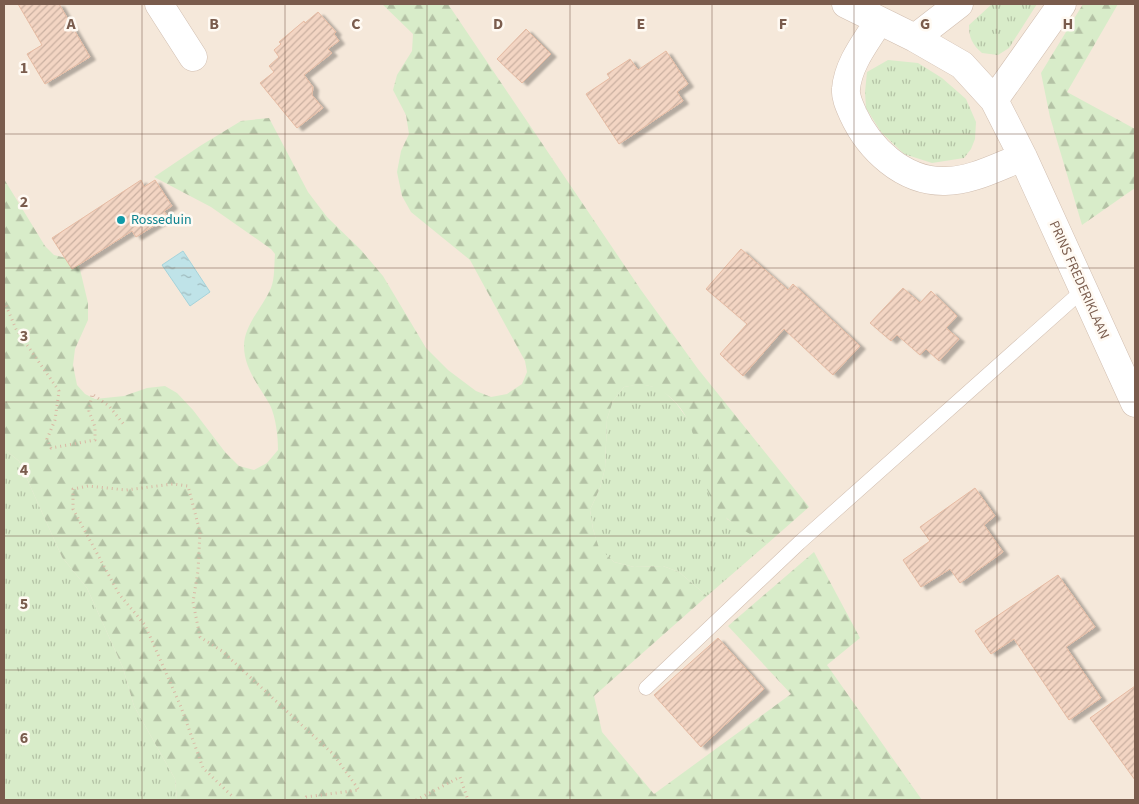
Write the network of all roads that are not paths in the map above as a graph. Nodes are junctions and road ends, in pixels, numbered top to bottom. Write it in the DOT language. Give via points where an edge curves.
graph roads {
  1 [pos="159,4"];
  2 [pos="846,4"];
  3 [pos="959,4"];
  4 [pos="1062,4"];
  5 [pos="879,21"];
  6 [pos="915,38"];
  7 [pos="193,57"];
  8 [pos="994,100"];
  9 [pos="1023,157"];
  10 [pos="1083,290"];
  11 [pos="1135,403"];
  12 [pos="646,688"];
  1 -- 7 [label="street"];
  2 -- 5 [label="street, PRINS FREDERIKLAAN"];
  3 -- 6 [label="street"];
  4 -- 8 [label="street"];
  5 -- 6 [label="street, PRINS FREDERIKLAAN"];
  5 -- 9 [label="street" via="851,66 846,90 850,109 861,131 878,150 915,176 944,181 970,177"];
  6 -- 8 [label="street, PRINS FREDERIKLAAN" via="962,65"];
  8 -- 9 [label="street, PRINS FREDERIKLAAN"];
  9 -- 10 [label="street, PRINS FREDERIKLAAN"];
  10 -- 11 [label="street, PRINS FREDERIKLAAN"];
  10 -- 12 [label="lane" via="799,543"];
}
